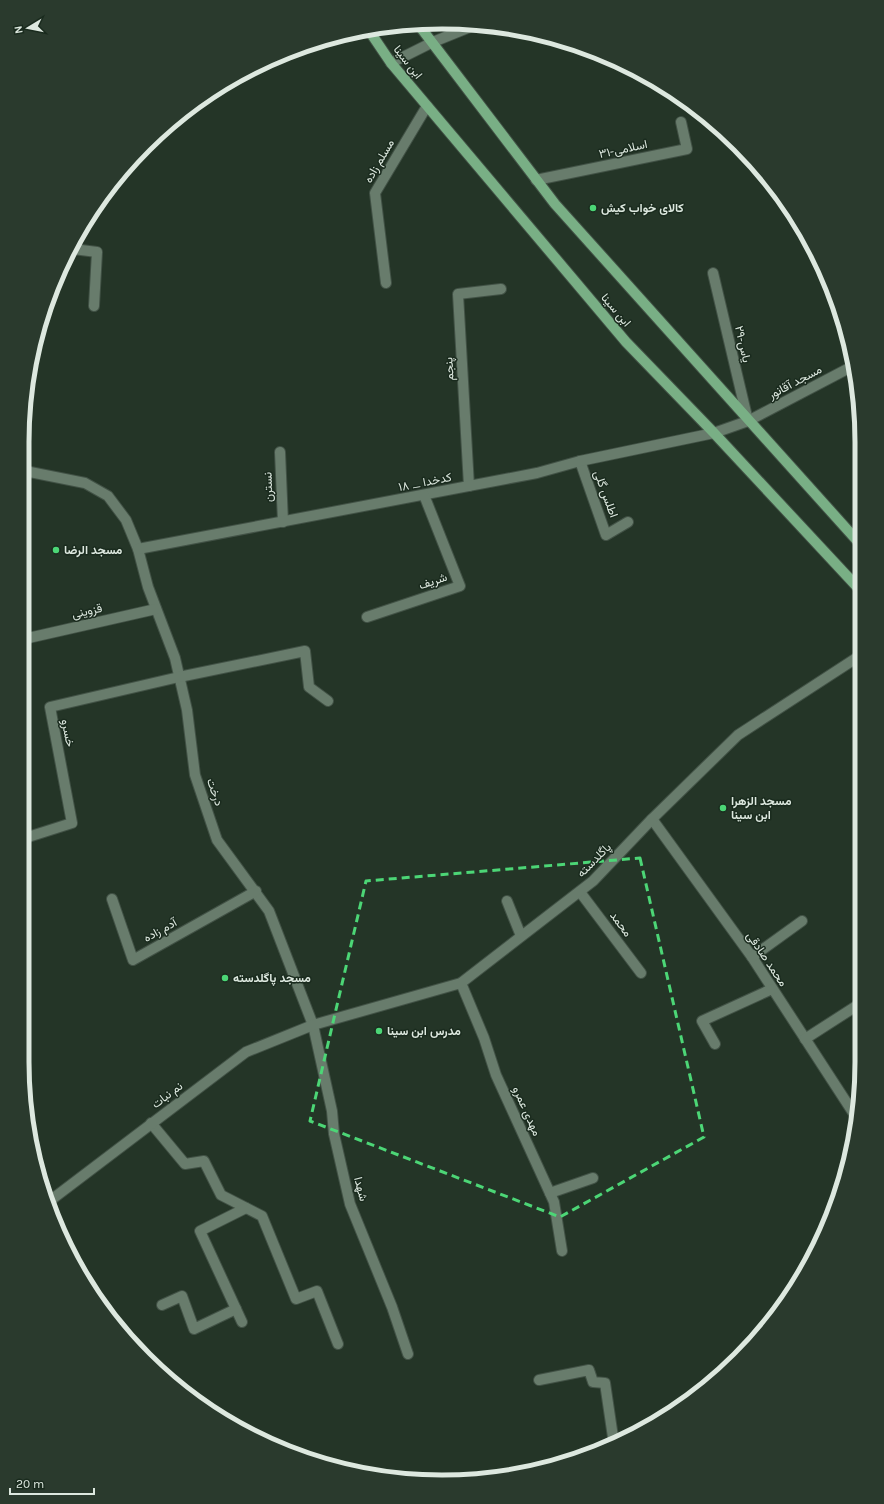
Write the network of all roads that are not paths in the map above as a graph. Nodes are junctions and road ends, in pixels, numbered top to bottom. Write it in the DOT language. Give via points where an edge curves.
graph roads {
  1 [pos="423,30"];
  2 [pos="463,30"];
  3 [pos="372,35"];
  4 [pos="433,42"];
  5 [pos="391,63"];
  6 [pos="427,106"];
  7 [pos="681,122"];
  8 [pos="536,180"];
  9 [pos="77,249"];
  10 [pos="713,273"];
  11 [pos="386,283"];
  12 [pos="501,289"];
  13 [pos="94,306"];
  14 [pos="848,369"];
  15 [pos="748,421"];
  16 [pos="714,433"];
  17 [pos="280,452"];
  18 [pos="580,461"];
  19 [pos="29,472"];
  20 [pos="469,486"];
  21 [pos="424,495"];
  22 [pos="283,522"];
  23 [pos="628,522"];
  24 [pos="855,538"];
  25 [pos="138,549"];
  26 [pos="855,585"];
  27 [pos="156,609"];
  28 [pos="367,618"];
  29 [pos="29,638"];
  30 [pos="855,660"];
  31 [pos="179,676"];
  32 [pos="328,701"];
  33 [pos="652,819"];
  34 [pos="29,836"];
  35 [pos="256,891"];
  36 [pos="580,892"];
  37 [pos="112,899"];
  38 [pos="507,901"];
  39 [pos="802,920"];
  40 [pos="521,936"];
  41 [pos="752,957"];
  42 [pos="641,973"];
  43 [pos="461,983"];
  44 [pos="772,989"];
  45 [pos="855,1007"];
  46 [pos="313,1025"];
  47 [pos="805,1039"];
  48 [pos="714,1044"];
  49 [pos="852,1110"];
  50 [pos="151,1123"];
  51 [pos="593,1178"];
  52 [pos="550,1193"];
  53 [pos="52,1199"];
  54 [pos="246,1208"];
  55 [pos="562,1251"];
  56 [pos="162,1305"];
  57 [pos="236,1309"];
  58 [pos="242,1322"];
  59 [pos="338,1344"];
  60 [pos="408,1354"];
  61 [pos="539,1380"];
  62 [pos="613,1438"];
  1 -- 4 [label="main road, ابن سینا"];
  2 -- 4 [label="street"];
  3 -- 5 [label="main road, ابن سینا"];
  4 -- 5 [label="street"];
  4 -- 8 [label="main road, ابن سینا"];
  5 -- 6 [label="main road, ابن سینا"];
  6 -- 11 [label="street, مسلم زاده" via="375,193"];
  6 -- 16 [label="main road, ابن سینا" via="626,342"];
  7 -- 8 [label="street, ۳۱-اسلامی" via="687,149"];
  8 -- 15 [label="main road, ابن سینا"];
  9 -- 13 [label="street" via="97,252"];
  10 -- 15 [label="street, ۲۹-یاس"];
  12 -- 20 [label="street, پنجم" via="458,294"];
  14 -- 15 [label="street, مسجد آقانور"];
  15 -- 16 [label="street, مسجد آقانور"];
  15 -- 24 [label="main road, ابن سینا"];
  16 -- 18 [label="street, ۱۸ _ کدخدا"];
  16 -- 26 [label="main road, ابن سینا"];
  17 -- 22 [label="street, نسترن"];
  18 -- 20 [label="street, ۱۸ _ کدخدا" via="537,473"];
  18 -- 23 [label="street, اطلس گلی" via="606,535"];
  19 -- 25 [label="street, درخت" via="85,483 108,496 126,520"];
  20 -- 21 [label="street, ۱۸ _ کدخدا"];
  21 -- 22 [label="street, ۱۸ _ کدخدا"];
  21 -- 28 [label="street, شریف" via="460,586"];
  22 -- 25 [label="street, ۱۸ _ کدخدا"];
  25 -- 27 [label="street, درخت"];
  27 -- 29 [label="street, قزوینی"];
  27 -- 31 [label="street, درخت" via="175,658"];
  30 -- 33 [label="street, پاگلدسته" via="738,735"];
  31 -- 32 [label="street" via="305,651 309,687"];
  31 -- 34 [label="street, خسرو" via="50,707 72,823"];
  31 -- 35 [label="street, درخت" via="195,774 217,840"];
  33 -- 36 [label="street, پاگلدسته"];
  33 -- 41 [label="street, محمد صادقی"];
  35 -- 37 [label="street, آدم زاده" via="133,960"];
  35 -- 46 [label="street, درخت" via="270,911"];
  36 -- 40 [label="street, پاگلدسته"];
  36 -- 42 [label="street, محمد"];
  38 -- 40 [label="street"];
  39 -- 41 [label="street"];
  40 -- 43 [label="street, پاگلدسته"];
  41 -- 44 [label="street, محمد صادقی"];
  43 -- 46 [label="street, پاگلدسته"];
  43 -- 52 [label="street, مهدی عمرو" via="496,1075"];
  44 -- 47 [label="street, محمد صادقی"];
  44 -- 48 [label="street" via="702,1020"];
  45 -- 47 [label="street"];
  46 -- 50 [label="street, نم نبات" via="246,1052"];
  46 -- 60 [label="street, شهدا" via="350,1204 392,1307"];
  47 -- 49 [label="street, محمد صادقی"];
  50 -- 53 [label="street, نم نبات"];
  50 -- 54 [label="street" via="185,1164 204,1161 221,1195"];
  51 -- 52 [label="street"];
  52 -- 55 [label="street, مهدی عمرو" via="554,1202"];
  54 -- 57 [label="street" via="200,1231"];
  54 -- 59 [label="street" via="262,1216 296,1299 317,1290"];
  56 -- 57 [label="street" via="182,1296 194,1328"];
  57 -- 58 [label="street"];
  61 -- 62 [label="street" via="589,1370 593,1382 605,1383"];
}
